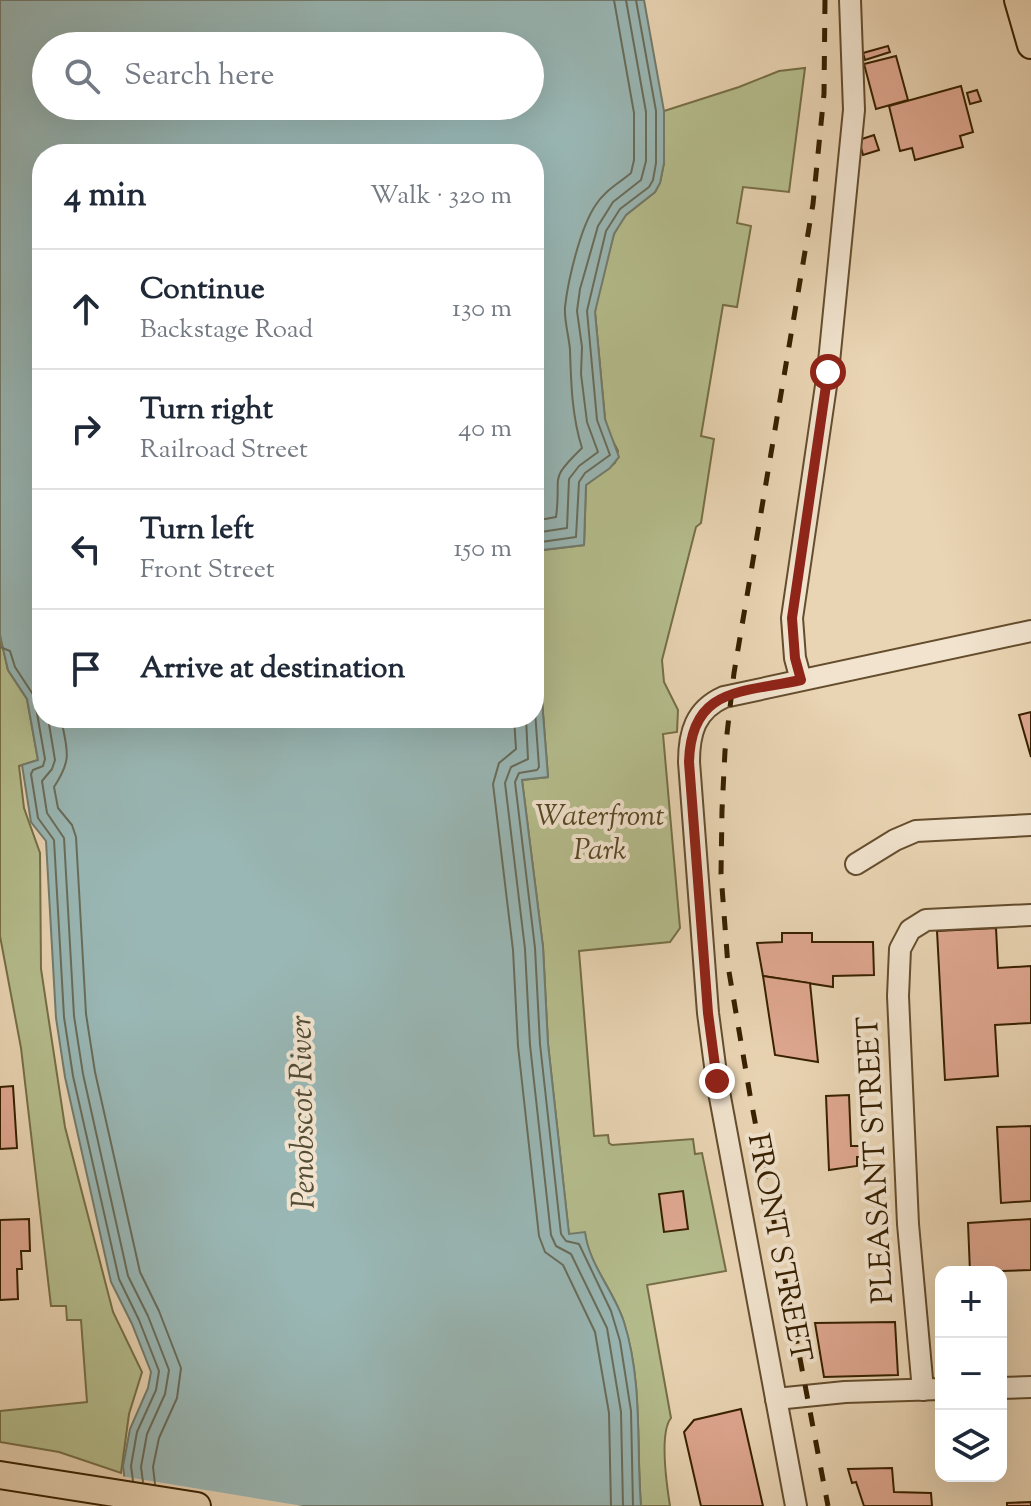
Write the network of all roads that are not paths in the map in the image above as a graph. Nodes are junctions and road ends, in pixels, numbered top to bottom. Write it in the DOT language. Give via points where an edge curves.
graph roads {
  1 [pos="850,0"];
  2 [pos="1018,0"];
  3 [pos="1031,45"];
  4 [pos="1031,631"];
  5 [pos="801,680"];
  6 [pos="1031,825"];
  7 [pos="856,864"];
  8 [pos="1031,915"];
  9 [pos="1031,1387"];
  10 [pos="1007,1388"];
  11 [pos="932,1390"];
  12 [pos="776,1399"];
  13 [pos="0,1475"];
  14 [pos="197,1506"];
  15 [pos="796,1506"];
  1 -- 5 [label="street" via="854,110 828,372 792,618"];
  2 -- 3 [label="main road"];
  4 -- 5 [label="street"];
  5 -- 12 [label="street, FRONT STREET" via="724,697 700,715 691,734 689,762 720,1102"];
  6 -- 7 [label="street" via="916,831"];
  8 -- 11 [label="street, PLEASANT STREET" via="932,919 910,930 900,949 911,1266"];
  9 -- 10 [label="street"];
  11 -- 12 [label="street"];
  12 -- 15 [label="street, FRONT STREET"];
  13 -- 14 [label="main road"];
}
